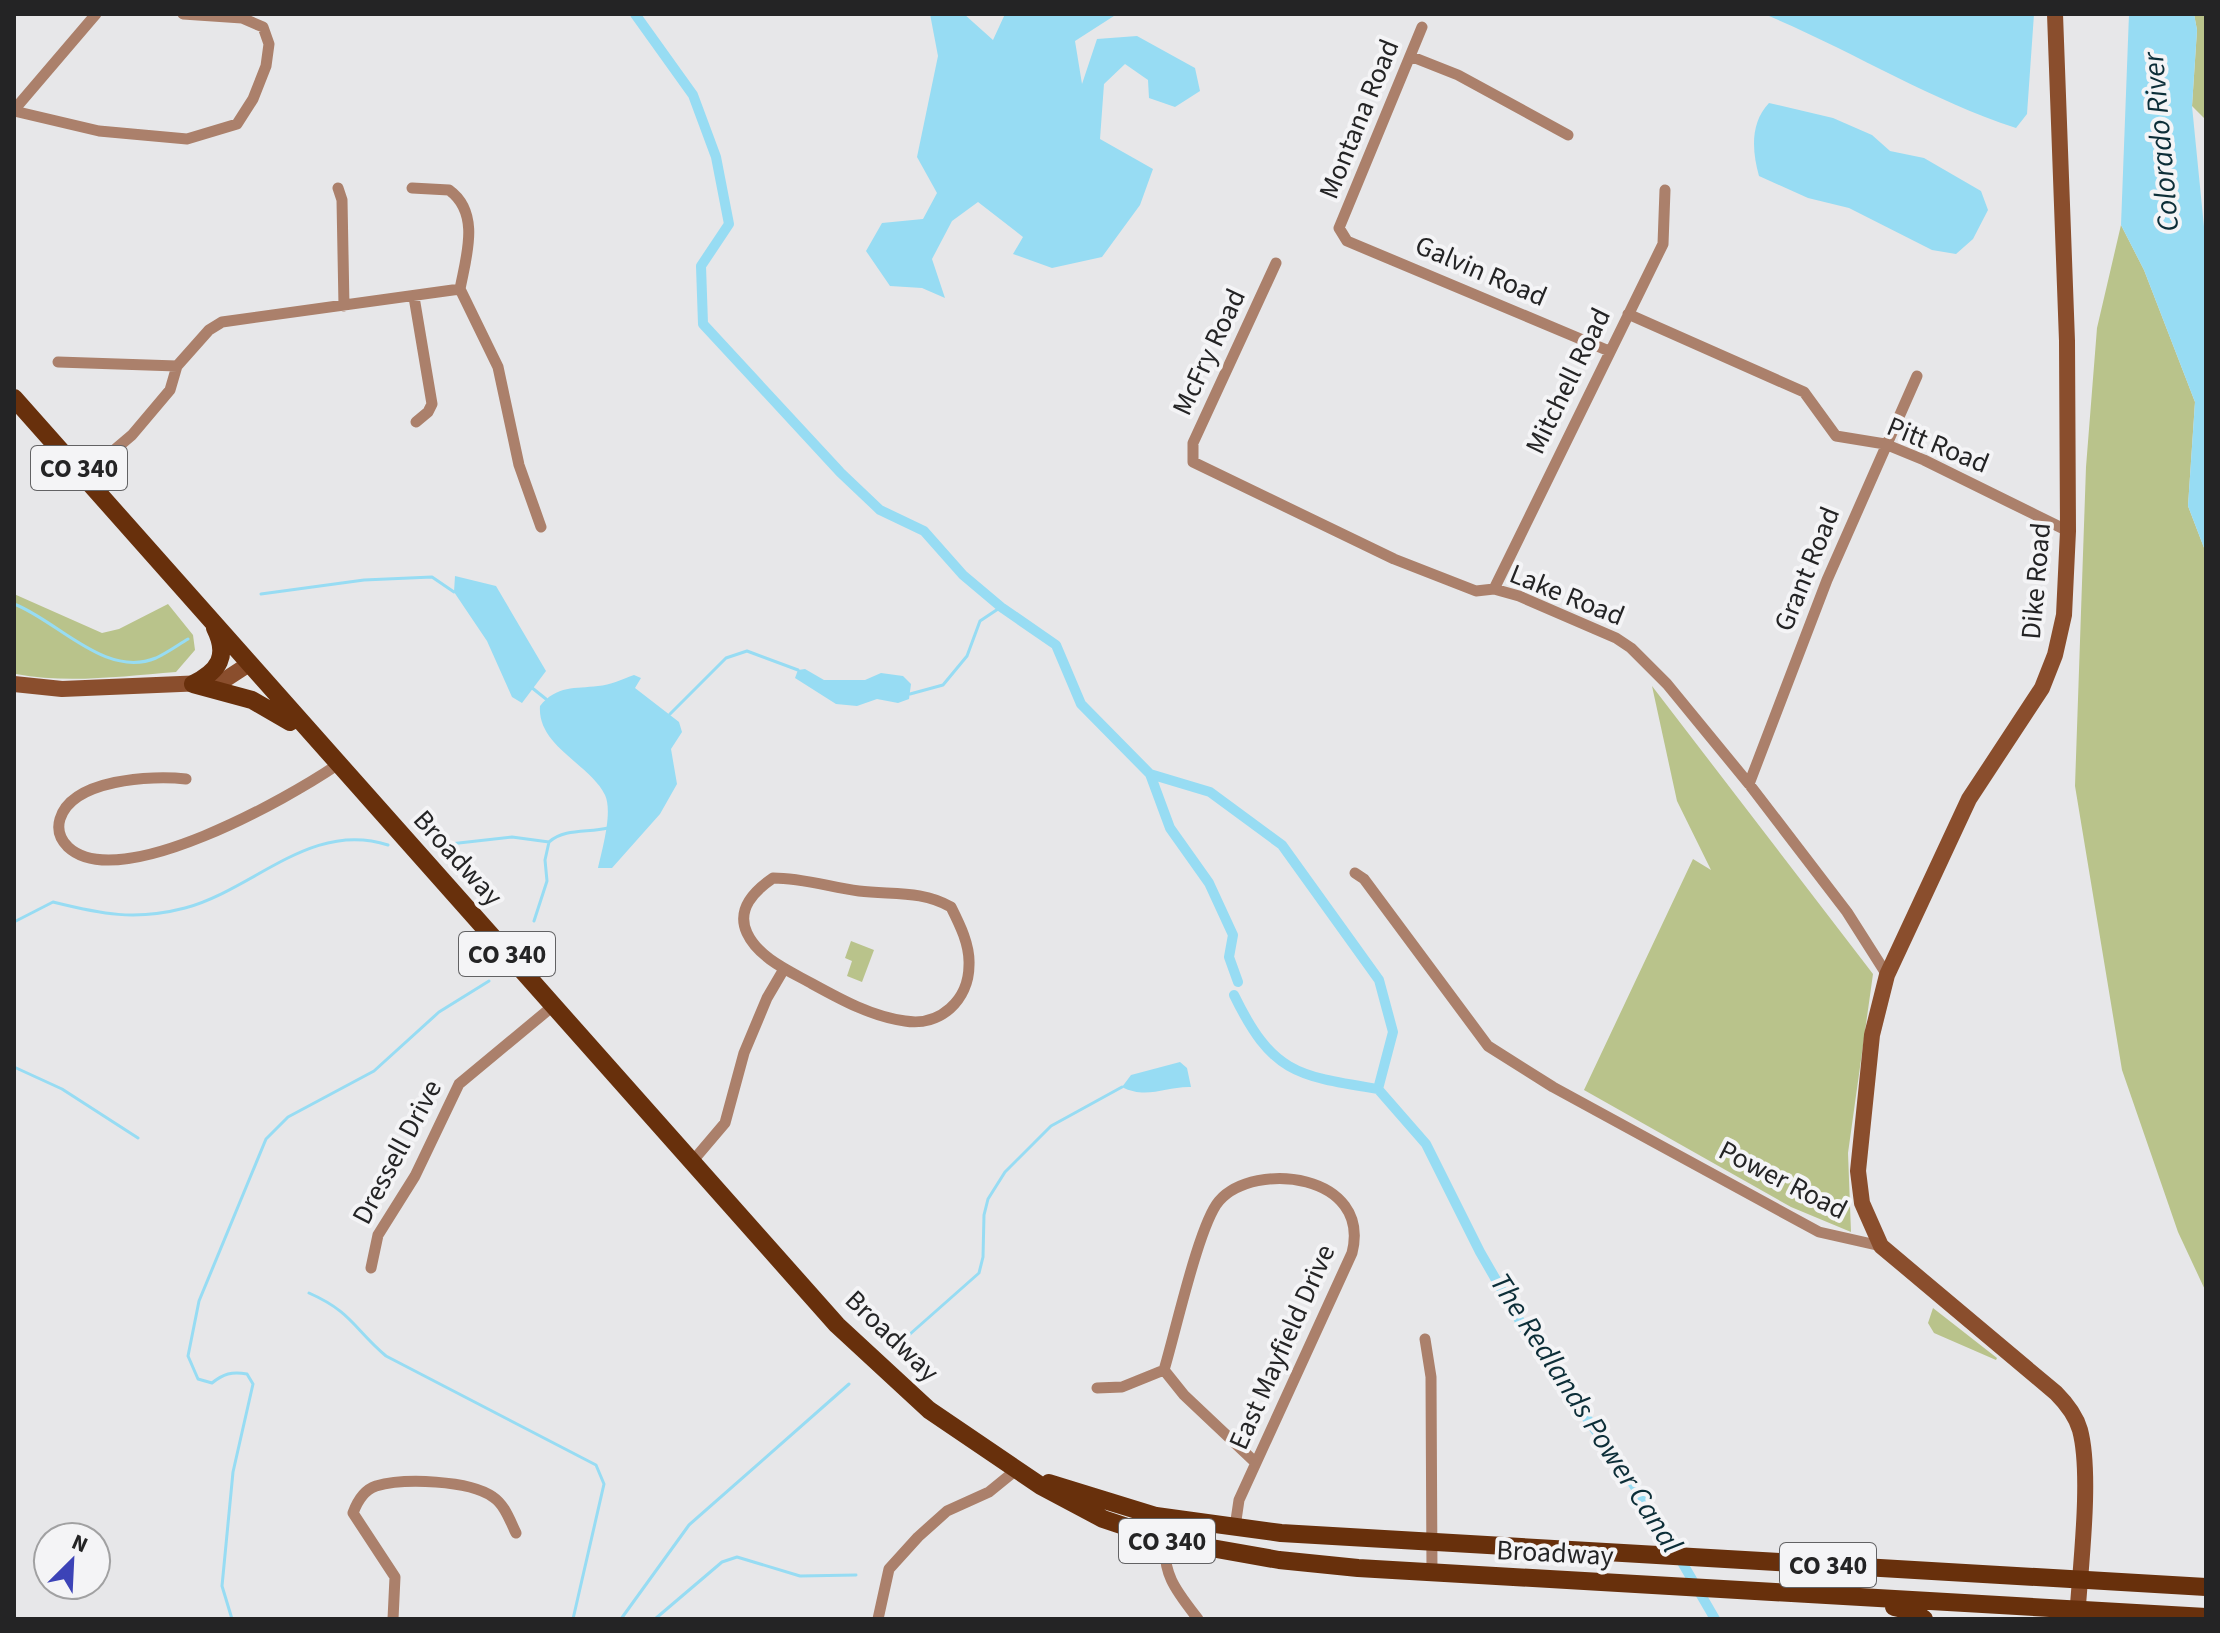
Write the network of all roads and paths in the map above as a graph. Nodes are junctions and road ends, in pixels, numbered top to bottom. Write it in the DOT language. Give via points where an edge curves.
graph roads {
  1 [pos="96,14"];
  2 [pos="183,14"];
  3 [pos="2055,14"];
  4 [pos="1422,27"];
  5 [pos="1410,56"];
  6 [pos="14,111"];
  7 [pos="1568,135"];
  8 [pos="338,188"];
  9 [pos="412,188"];
  10 [pos="1665,190"];
  11 [pos="1339,228"];
  12 [pos="1276,263"];
  13 [pos="460,289"];
  14 [pos="414,297"];
  15 [pos="344,306"];
  16 [pos="1628,314"];
  17 [pos="1609,351"];
  18 [pos="58,362"];
  19 [pos="177,366"];
  20 [pos="1917,376"];
  21 [pos="14,398"];
  22 [pos="416,422"];
  23 [pos="1885,444"];
  24 [pos="1193,462"];
  25 [pos="86,474"];
  26 [pos="541,527"];
  27 [pos="2068,531"];
  28 [pos="1494,589"];
  29 [pos="208,616"];
  30 [pos="249,664"];
  31 [pos="14,684"];
  32 [pos="193,684"];
  33 [pos="321,746"];
  34 [pos="337,765"];
  35 [pos="186,779"];
  36 [pos="1749,784"];
  37 [pos="1355,873"];
  38 [pos="784,969"];
  39 [pos="1887,975"];
  40 [pos="553,1006"];
  41 [pos="691,1163"];
  42 [pos="1881,1246"];
  43 [pos="371,1268"];
  44 [pos="1425,1339"];
  45 [pos="1164,1370"];
  46 [pos="1097,1388"];
  47 [pos="1256,1463"];
  48 [pos="1016,1470"];
  49 [pos="1235,1527"];
  50 [pos="516,1533"];
  51 [pos="1166,1540"];
  52 [pos="1432,1542"];
  53 [pos="1333,1566"];
  54 [pos="1432,1573"];
  55 [pos="1958,1573"];
  56 [pos="2079,1580"];
  57 [pos="2206,1587"];
  58 [pos="1828,1595"];
  59 [pos="1993,1605"];
  60 [pos="2077,1614"];
  61 [pos="2199,1616"];
  62 [pos="393,1619"];
  63 [pos="878,1619"];
  64 [pos="1198,1619"];
  65 [pos="1924,1619"];
  66 [pos="1939,1619"];
  67 [pos="2159,1619"];
  1 -- 6 [label="street"];
  2 -- 6 [label="street" via="242,18 263,27 269,44 266,66 237,124 187,139 99,131"];
  3 -- 27 [label="street, Dike Road" via="2064,179"];
  4 -- 5 [label="street, Montana Road"];
  5 -- 7 [label="street" via="1458,75"];
  5 -- 11 [label="street, Montana Road"];
  8 -- 15 [label="street"];
  9 -- 13 [label="street" via="449,190 465,207 469,238"];
  10 -- 16 [label="street, Mitchell Road" via="1663,244"];
  11 -- 17 [label="street, Galvin Road" via="1347,241"];
  12 -- 24 [label="street, McFry Road" via="1193,443"];
  13 -- 14 [label="street"];
  13 -- 26 [label="street" via="498,367 519,465"];
  14 -- 15 [label="street"];
  14 -- 22 [label="street" via="432,404"];
  15 -- 19 [label="street" via="222,322"];
  16 -- 17 [label="street, Mitchell Road"];
  16 -- 23 [label="street, Pitt Road" via="1804,392 1836,436"];
  17 -- 28 [label="street, Mitchell Road"];
  18 -- 19 [label="street"];
  19 -- 25 [label="street" via="174,384 151,413"];
  20 -- 23 [label="street, Grant Road"];
  21 -- 25 [label="main road, Broadway / CO 340"];
  23 -- 27 [label="street, Pitt Road"];
  23 -- 36 [label="street, Grant Road"];
  24 -- 28 [label="street, Lake Road" via="1394,559 1476,591"];
  25 -- 29 [label="main road, Broadway / CO 340"];
  27 -- 39 [label="street, Dike Road" via="2064,615 2049,671 1969,799"];
  28 -- 36 [label="street, Lake Road" via="1631,648"];
  29 -- 30 [label="main road, Broadway / CO 340"];
  29 -- 32 [label="main road" via="222,655 213,673"];
  30 -- 32 [label="street" via="226,679"];
  30 -- 33 [label="main road, Broadway / CO 340"];
  31 -- 32 [label="street" via="62,689"];
  32 -- 33 [label="main road" via="263,704"];
  33 -- 34 [label="main road, Broadway / CO 340"];
  34 -- 35 [label="street" via="296,793 163,850 98,859 68,847 60,836 62,813 89,789 155,777"];
  34 -- 40 [label="main road, Broadway / CO 340"];
  36 -- 39 [label="street, Lake Road" via="1847,912"];
  37 -- 42 [label="street, Power Road" via="1488,1046 1557,1090 1819,1232"];
  38 -- 38 [label="street" via="757,949 744,916 753,891 773,878 936,898 951,907 970,963 954,1007 932,1020 907,1022 855,1008"];
  38 -- 41 [label="street" via="744,1053 725,1123"];
  39 -- 42 [label="street, Dike Road" via="1872,1035 1858,1171 1862,1203"];
  40 -- 41 [label="main road, Broadway / CO 340"];
  40 -- 43 [label="street, Dressell Drive" via="459,1084 415,1176 378,1235"];
  41 -- 48 [label="main road, Broadway / CO 340" via="883,1370 944,1422"];
  42 -- 56 [label="street, Power Road" via="2056,1393 2071,1412 2083,1450"];
  44 -- 52 [label="street" via="1431,1377"];
  45 -- 46 [label="street" via="1122,1387"];
  45 -- 47 [label="street"];
  45 -- 47 [label="street, East Mayfield Drive" via="1218,1202 1245,1184 1274,1180 1308,1182 1346,1203 1354,1217 1352,1253"];
  47 -- 49 [label="street, East Mayfield Drive" via="1239,1500"];
  48 -- 49 [label="main road, Broadway / CO 340" via="1133,1510"];
  48 -- 51 [label="main road, Broadway / CO 340" via="1069,1504"];
  48 -- 63 [label="street" via="989,1492 947,1511 918,1537 889,1569"];
  49 -- 52 [label="main road, Broadway / CO 340"];
  49 -- 53 [label="main road" via="1244,1541 1261,1550"];
  50 -- 62 [label="street" via="494,1497 470,1485 374,1487 357,1500 353,1513 395,1577"];
  51 -- 53 [label="main road, Broadway / CO 340"];
  51 -- 64 [label="street" via="1169,1579"];
  52 -- 54 [label="street"];
  52 -- 55 [label="main road, Broadway / CO 340"];
  53 -- 54 [label="main road, Broadway / CO 340"];
  54 -- 58 [label="main road, Broadway / CO 340"];
  55 -- 56 [label="main road, Broadway / CO 340"];
  55 -- 58 [label="main road" via="1953,1586 1942,1591"];
  56 -- 57 [label="main road, Broadway / CO 340"];
  56 -- 60 [label="street, Power Road"];
  58 -- 59 [label="main road, Broadway / CO 340"];
  58 -- 65 [label="main road" via="1904,1608"];
  59 -- 60 [label="main road, Broadway / CO 340"];
  59 -- 66 [label="main road" via="1951,1609"];
  60 -- 61 [label="main road, Broadway / CO 340"];
  61 -- 67 [label="main road"];
}
